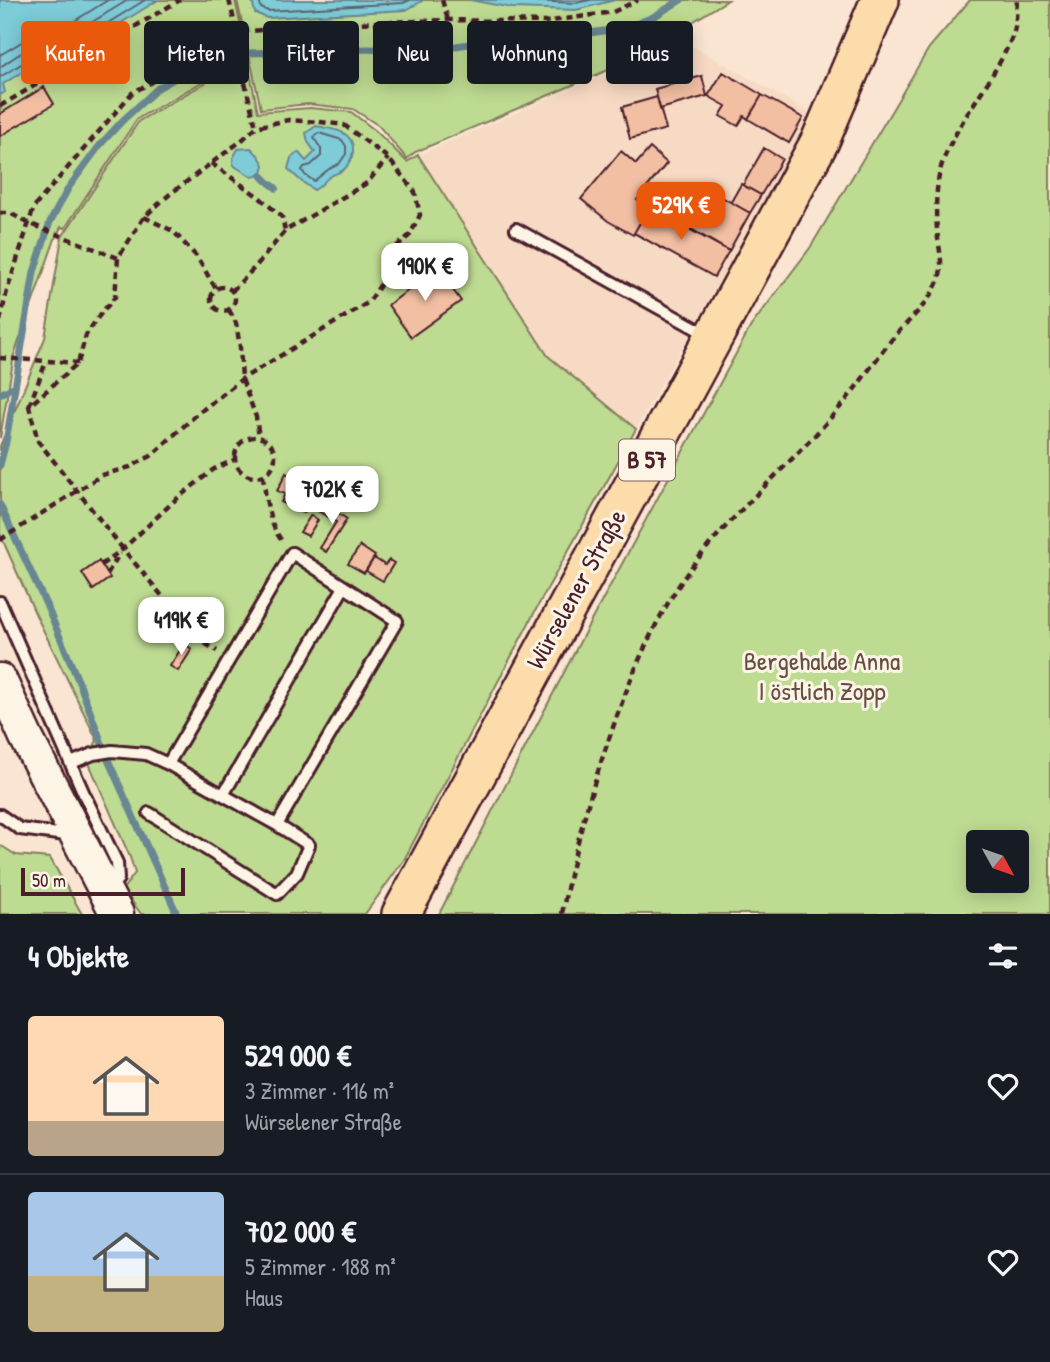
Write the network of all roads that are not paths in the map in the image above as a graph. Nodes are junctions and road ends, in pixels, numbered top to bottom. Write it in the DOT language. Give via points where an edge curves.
graph roads {
  1 [pos="880,0"];
  2 [pos="516,229"];
  3 [pos="713,338"];
  4 [pos="344,587"];
  5 [pos="0,602"];
  6 [pos="0,680"];
  7 [pos="71,763"];
  8 [pos="168,764"];
  9 [pos="223,795"];
  10 [pos="149,813"];
  11 [pos="0,815"];
  12 [pos="276,825"];
  13 [pos="78,837"];
  14 [pos="111,903"];
  15 [pos="401,914"];
  1 -- 3 [label="main road, Würselener Straße / B 57" via="820,141"];
  2 -- 3 [label="lane"];
  3 -- 15 [label="main road, Würselener Straße / B 57"];
  4 -- 8 [label="lane" via="292,553"];
  4 -- 9 [label="lane"];
  4 -- 12 [label="lane" via="397,621"];
  5 -- 7 [label="lane"];
  6 -- 13 [label="street"];
  7 -- 8 [label="lane" via="113,751 146,754"];
  7 -- 14 [label="lane" via="117,863"];
  8 -- 9 [label="lane"];
  9 -- 12 [label="lane"];
  10 -- 12 [label="lane" via="276,894 297,873 309,845"];
  11 -- 13 [label="lane" via="20,829"];
  13 -- 14 [label="street"];
}
